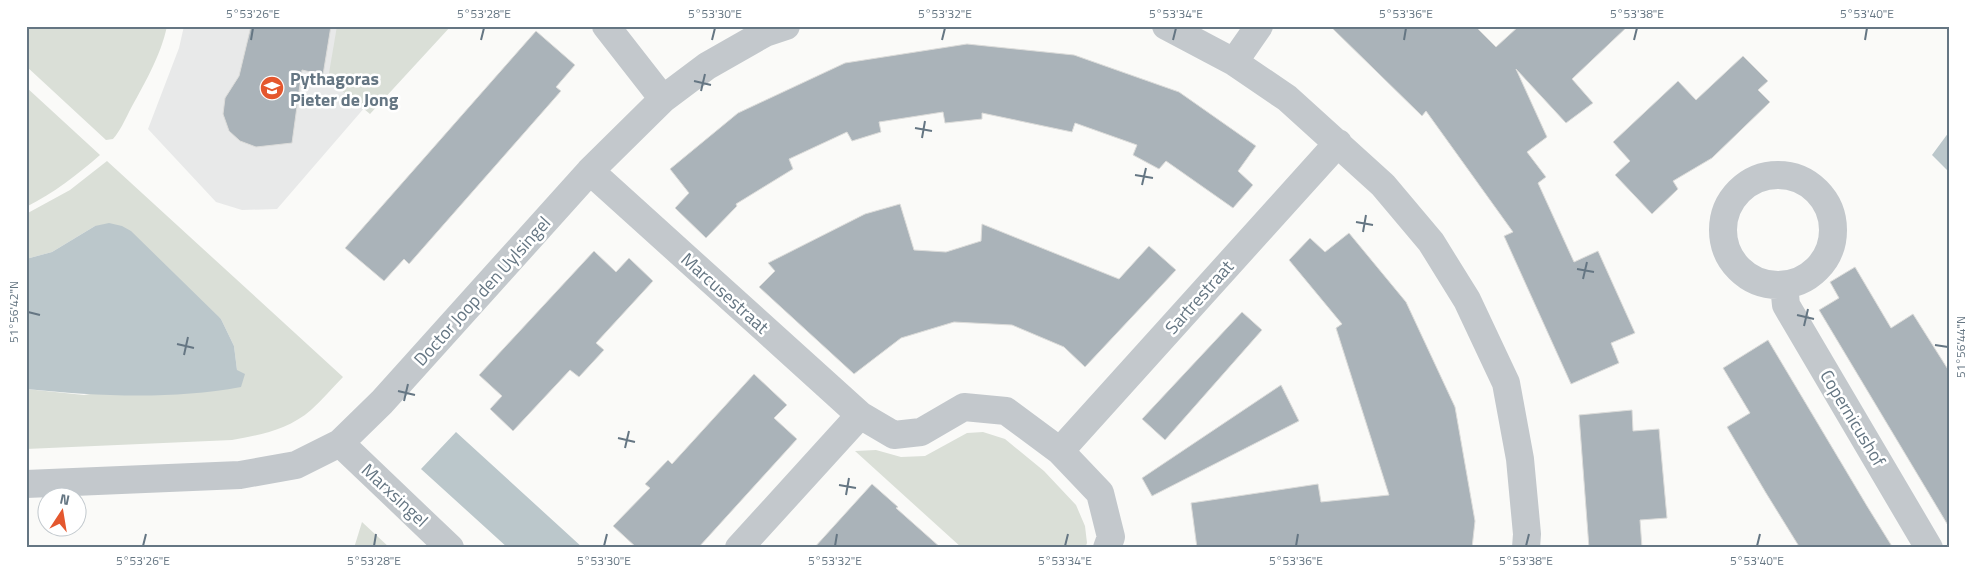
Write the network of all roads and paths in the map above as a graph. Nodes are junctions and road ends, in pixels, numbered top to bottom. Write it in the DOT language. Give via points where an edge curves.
graph roads {
  1 [pos="606,26"];
  2 [pos="786,26"];
  3 [pos="1166,26"];
  4 [pos="1259,26"];
  5 [pos="1234,62"];
  6 [pos="663,99"];
  7 [pos="1338,143"];
  8 [pos="590,171"];
  9 [pos="1784,285"];
  10 [pos="860,415"];
  11 [pos="340,443"];
  12 [pos="1060,451"];
  13 [pos="26,484"];
  14 [pos="450,548"];
  15 [pos="739,548"];
  16 [pos="1107,548"];
  17 [pos="1526,548"];
  18 [pos="1929,548"];
  1 -- 6 [label="street"];
  2 -- 6 [label="street, Doctor Joop den Uylsingel" via="765,33 707,66"];
  3 -- 5 [label="street"];
  4 -- 5 [label="street"];
  5 -- 7 [label="street" via="1286,98"];
  6 -- 8 [label="street, Doctor Joop den Uylsingel"];
  7 -- 12 [label="street, Sartrestraat"];
  7 -- 17 [label="street" via="1383,185 1431,242 1467,300 1506,383 1520,459"];
  8 -- 10 [label="street, Marcusestraat"];
  8 -- 11 [label="street, Doctor Joop den Uylsingel" via="382,402"];
  9 -- 9 [label="street" via="1801,281 1816,272 1827,257 1833,240 1833,223 1828,205 1817,191 1803,181 1786,176 1768,176 1750,182 1736,194 1726,210 1722,229 1725,247 1734,264 1748,277 1765,284"];
  9 -- 18 [label="street, Copernicushof" via="1786,305"];
  10 -- 12 [label="street, Marcusestraat" via="894,436 921,432 964,407 1006,411"];
  10 -- 15 [label="street"];
  11 -- 13 [label="street, Doctor Joop den Uylsingel" via="296,465 240,475"];
  11 -- 14 [label="street, Marxsingel"];
  12 -- 16 [label="street, Marcusestraat" via="1100,493 1111,537"];
}
